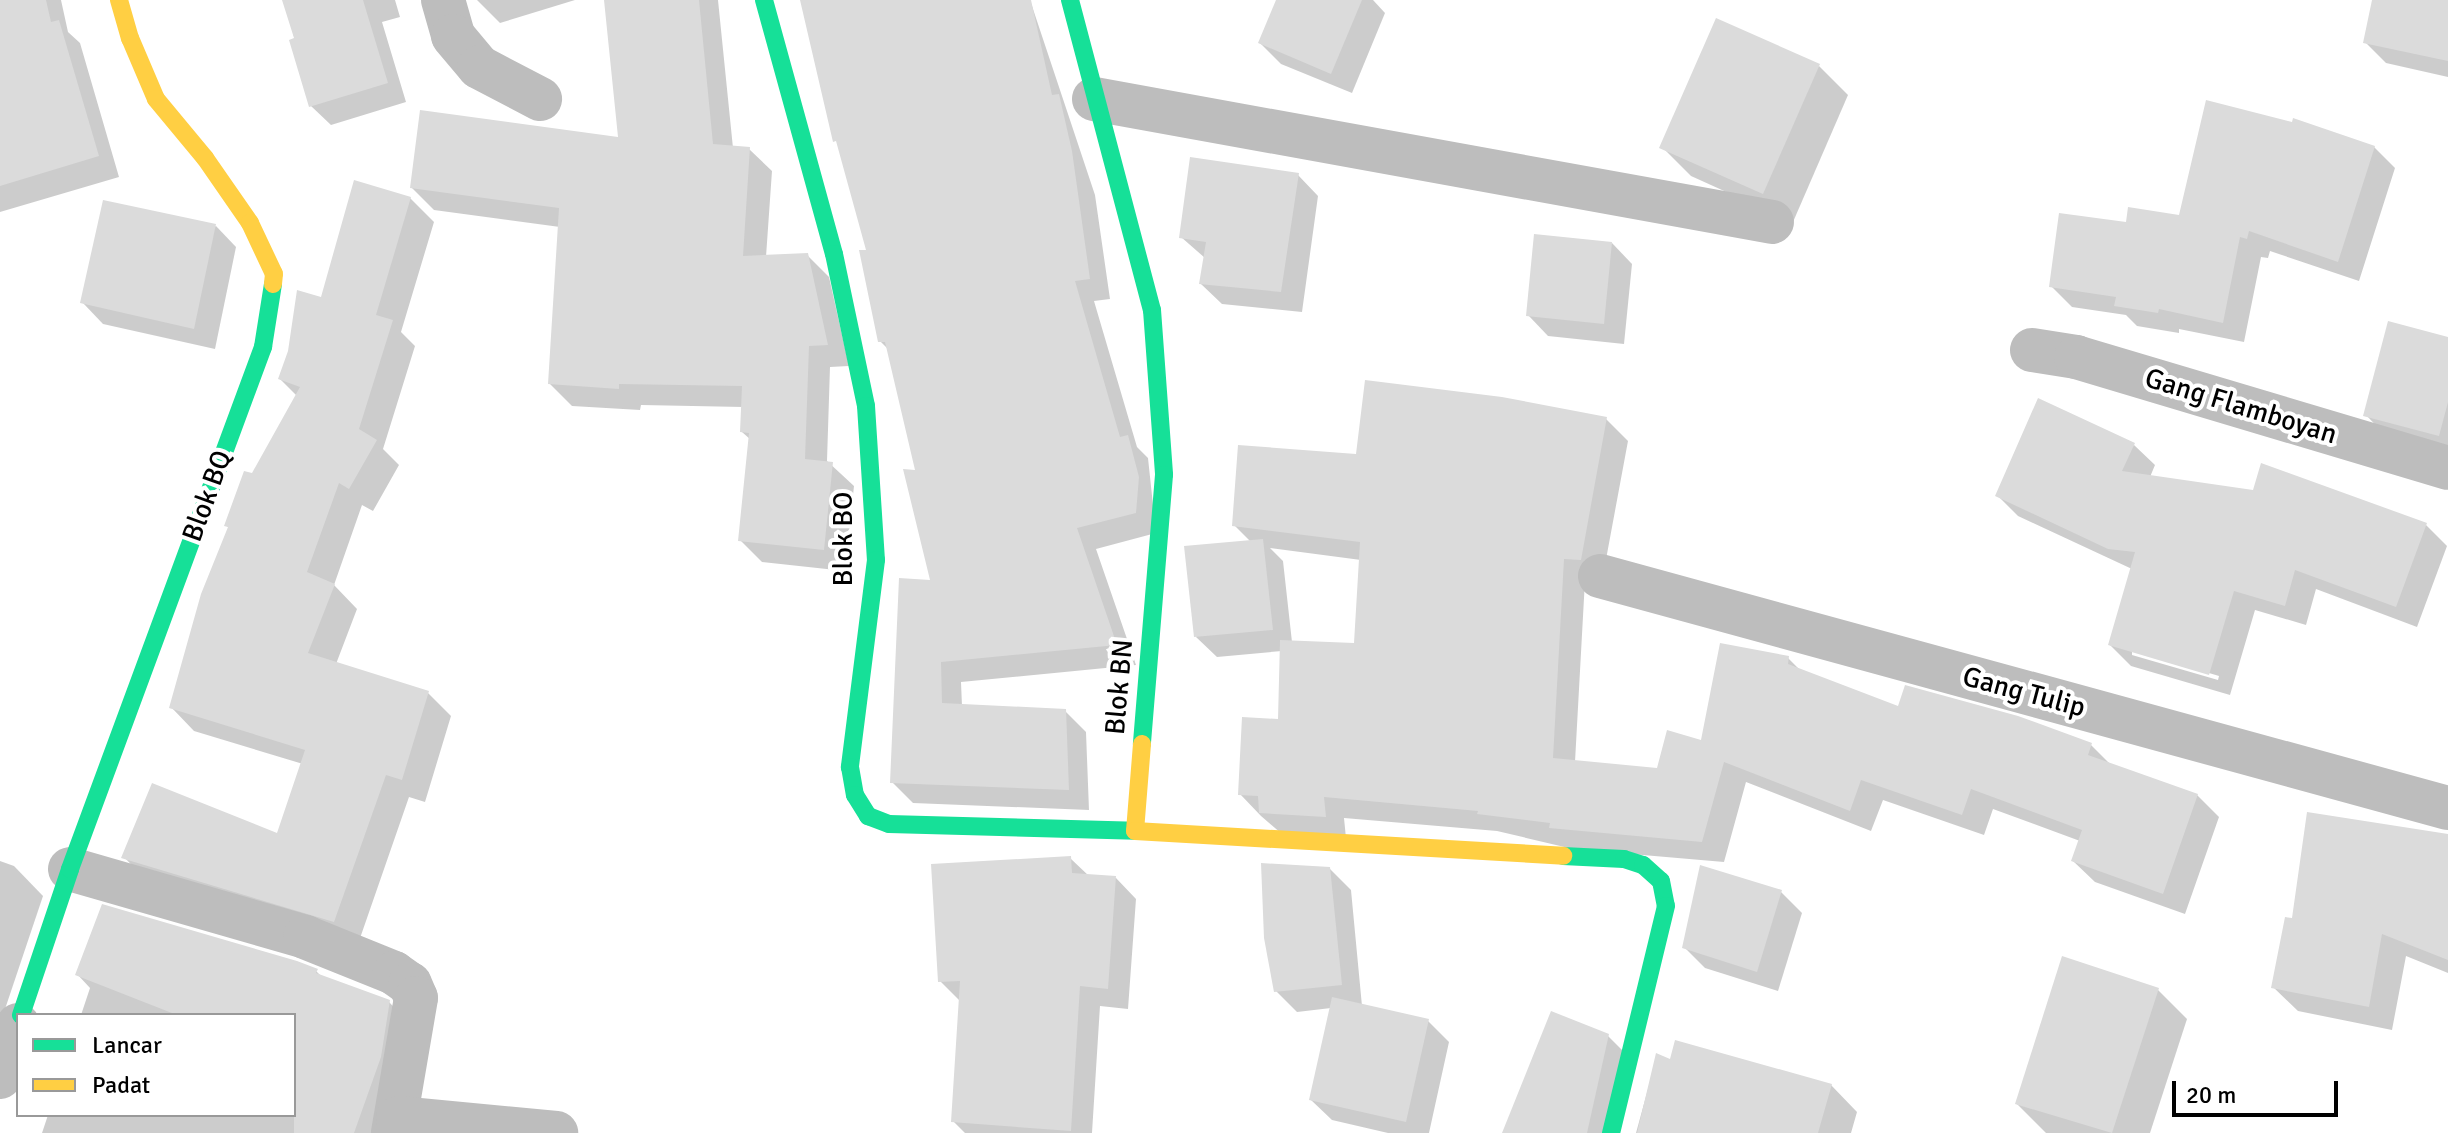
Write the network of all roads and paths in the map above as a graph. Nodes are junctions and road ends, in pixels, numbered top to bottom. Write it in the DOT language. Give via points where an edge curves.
graph roads {
  1 [pos="119,0"];
  2 [pos="443,0"];
  3 [pos="764,0"];
  4 [pos="1070,0"];
  5 [pos="540,99"];
  6 [pos="1094,99"];
  7 [pos="1772,222"];
  8 [pos="2032,350"];
  9 [pos="2448,468"];
  10 [pos="1600,576"];
  11 [pos="2448,808"];
  12 [pos="1135,831"];
  13 [pos="70,869"];
  14 [pos="22,1013"];
  15 [pos="16,1031"];
  16 [pos="0,1077"];
  17 [pos="396,1126"];
  18 [pos="556,1133"];
  19 [pos="1611,1133"];
  1 -- 13 [label="street, Blok BQ" via="156,99 250,223 274,274 263,347"];
  2 -- 5 [label="street" via="453,36 479,67"];
  3 -- 12 [label="street, Blok BO" via="834,254 866,406 876,560 850,767 855,795 868,816 889,824"];
  4 -- 6 [label="street, Blok BN"];
  6 -- 7 [label="street"];
  6 -- 12 [label="street, Blok BN" via="1152,310 1164,475"];
  8 -- 9 [label="street, Gang Flamboyan" via="2076,357"];
  10 -- 11 [label="street, Gang Tulip"];
  12 -- 19 [label="street" via="1624,859 1643,865 1661,881 1666,906"];
  13 -- 14 [label="street, Blok BQ"];
  13 -- 17 [label="street" via="305,937 410,984 416,998"];
  15 -- 16 [label="street"];
  17 -- 18 [label="street"];
}
